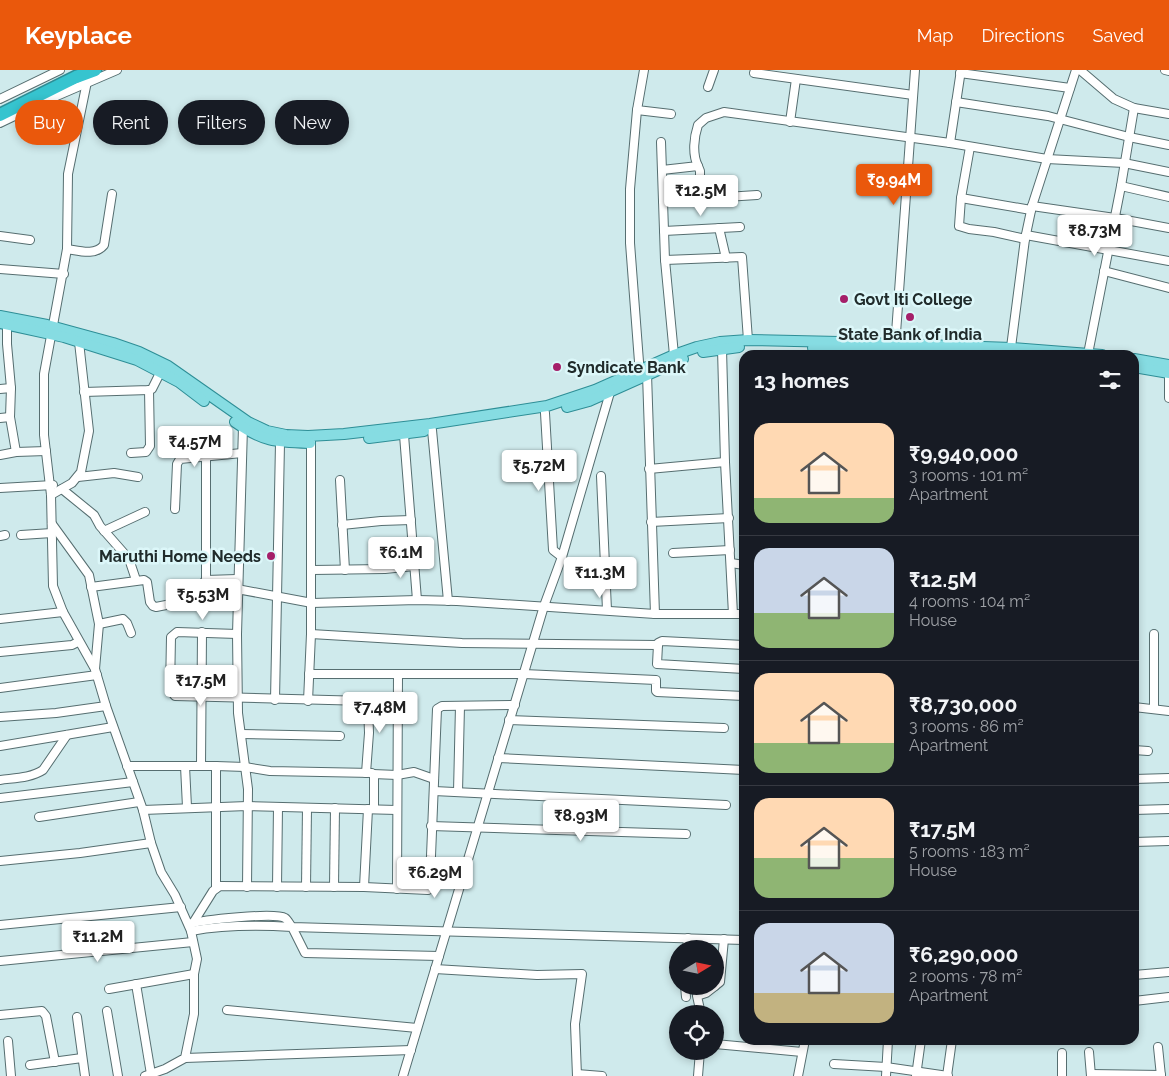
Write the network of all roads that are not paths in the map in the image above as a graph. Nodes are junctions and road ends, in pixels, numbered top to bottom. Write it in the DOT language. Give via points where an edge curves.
graph roads {
  1 [pos="60,70"];
  2 [pos="117,70"];
  3 [pos="644,70"];
  4 [pos="714,70"];
  5 [pos="755,70"];
  6 [pos="915,70"];
  7 [pos="1076,70"];
  8 [pos="1080,70"];
  9 [pos="1165,70"];
  10 [pos="1169,71"];
  11 [pos="960,72"];
  12 [pos="87,73"];
  13 [pos="796,79"];
  14 [pos="708,87"];
  15 [pos="1070,88"];
  16 [pos="913,95"];
  17 [pos="0,99"];
  18 [pos="956,102"];
  19 [pos="0,107"];
  20 [pos="1134,108"];
  21 [pos="637,110"];
  22 [pos="671,114"];
  23 [pos="1169,114"];
  24 [pos="0,115"];
  25 [pos="1059,120"];
  26 [pos="790,122"];
  27 [pos="0,123"];
  28 [pos="1129,137"];
  29 [pos="910,138"];
  30 [pos="661,142"];
  31 [pos="950,143"];
  32 [pos="1169,146"];
  33 [pos="970,147"];
  34 [pos="1047,159"];
  35 [pos="1124,163"];
  36 [pos="698,166"];
  37 [pos="662,170"];
  38 [pos="1169,172"];
  39 [pos="1121,186"];
  40 [pos="112,194"];
  41 [pos="757,195"];
  42 [pos="1169,197"];
  43 [pos="706,198"];
  44 [pos="961,198"];
  45 [pos="663,201"];
  46 [pos="1032,208"];
  47 [pos="1115,218"];
  48 [pos="740,227"];
  49 [pos="719,228"];
  50 [pos="1169,228"];
  51 [pos="664,231"];
  52 [pos="0,236"];
  53 [pos="1026,237"];
  54 [pos="30,240"];
  55 [pos="68,250"];
  56 [pos="1108,251"];
  57 [pos="726,258"];
  58 [pos="665,260"];
  59 [pos="1169,261"];
  60 [pos="0,269"];
  61 [pos="1104,271"];
  62 [pos="64,274"];
  63 [pos="1169,288"];
  64 [pos="0,316"];
  65 [pos="4,324"];
  66 [pos="52,331"];
  67 [pos="748,340"];
  68 [pos="79,342"];
  69 [pos="722,349"];
  70 [pos="894,350"];
  71 [pos="1011,350"];
  72 [pos="1089,350"];
  73 [pos="674,355"];
  74 [pos="1139,361"];
  75 [pos="1139,367"];
  76 [pos="1169,370"];
  77 [pos="161,372"];
  78 [pos="642,373"];
  79 [pos="611,387"];
  80 [pos="11,388"];
  81 [pos="0,389"];
  82 [pos="149,390"];
  83 [pos="84,392"];
  84 [pos="1169,398"];
  85 [pos="545,413"];
  86 [pos="10,417"];
  87 [pos="0,418"];
  88 [pos="243,427"];
  89 [pos="432,430"];
  90 [pos="404,435"];
  91 [pos="280,442"];
  92 [pos="311,443"];
  93 [pos="16,452"];
  94 [pos="46,452"];
  95 [pos="131,453"];
  96 [pos="242,453"];
  97 [pos="0,454"];
  98 [pos="206,456"];
  99 [pos="724,462"];
  100 [pos="649,469"];
  101 [pos="601,476"];
  102 [pos="78,477"];
  103 [pos="138,477"];
  104 [pos="340,480"];
  105 [pos="50,485"];
  106 [pos="0,488"];
  107 [pos="64,488"];
  108 [pos="51,495"];
  109 [pos="175,509"];
  110 [pos="145,512"];
  111 [pos="728,518"];
  112 [pos="411,520"];
  113 [pos="651,522"];
  114 [pos="52,524"];
  115 [pos="342,525"];
  116 [pos="104,531"];
  117 [pos="52,532"];
  118 [pos="21,535"];
  119 [pos="730,550"];
  120 [pos="673,553"];
  121 [pos="562,557"];
  122 [pos="731,564"];
  123 [pos="739,565"];
  124 [pos="414,566"];
  125 [pos="312,570"];
  126 [pos="345,570"];
  127 [pos="237,579"];
  128 [pos="136,580"];
  129 [pos="206,580"];
  130 [pos="91,587"];
  131 [pos="237,589"];
  132 [pos="276,597"];
  133 [pos="417,600"];
  134 [pos="448,601"];
  135 [pos="312,603"];
  136 [pos="544,606"];
  137 [pos="607,610"];
  138 [pos="63,612"];
  139 [pos="655,614"];
  140 [pos="733,614"];
  141 [pos="739,614"];
  142 [pos="0,619"];
  143 [pos="99,624"];
  144 [pos="202,632"];
  145 [pos="131,633"];
  146 [pos="237,634"];
  147 [pos="311,634"];
  148 [pos="1154,634"];
  149 [pos="78,642"];
  150 [pos="532,643"];
  151 [pos="658,645"];
  152 [pos="739,645"];
  153 [pos="0,652"];
  154 [pos="657,664"];
  155 [pos="739,670"];
  156 [pos="96,672"];
  157 [pos="309,674"];
  158 [pos="398,674"];
  159 [pos="524,674"];
  160 [pos="656,680"];
  161 [pos="0,688"];
  162 [pos="202,696"];
  163 [pos="739,696"];
  164 [pos="238,697"];
  165 [pos="275,700"];
  166 [pos="308,701"];
  167 [pos="515,705"];
  168 [pos="106,706"];
  169 [pos="460,706"];
  170 [pos="1139,708"];
  171 [pos="1154,709"];
  172 [pos="1169,711"];
  173 [pos="0,717"];
  174 [pos="509,720"];
  175 [pos="113,727"];
  176 [pos="724,728"];
  177 [pos="241,734"];
  178 [pos="67,735"];
  179 [pos="340,736"];
  180 [pos="0,746"];
  181 [pos="1139,750"];
  182 [pos="1148,751"];
  183 [pos="498,758"];
  184 [pos="127,766"];
  185 [pos="185,766"];
  186 [pos="201,766"];
  187 [pos="216,766"];
  188 [pos="245,767"];
  189 [pos="739,770"];
  190 [pos="369,774"];
  191 [pos="397,775"];
  192 [pos="1169,778"];
  193 [pos="434,779"];
  194 [pos="1139,779"];
  195 [pos="0,780"];
  196 [pos="133,782"];
  197 [pos="434,791"];
  198 [pos="458,792"];
  199 [pos="487,794"];
  200 [pos="0,798"];
  201 [pos="140,802"];
  202 [pos="726,805"];
  203 [pos="248,806"];
  204 [pos="187,807"];
  205 [pos="278,807"];
  206 [pos="216,808"];
  207 [pos="308,808"];
  208 [pos="335,808"];
  209 [pos="371,809"];
  210 [pos="1169,809"];
  211 [pos="143,810"];
  212 [pos="397,810"];
  213 [pos="1139,810"];
  214 [pos="39,817"];
  215 [pos="431,826"];
  216 [pos="477,828"];
  217 [pos="686,834"];
  218 [pos="1169,840"];
  219 [pos="151,842"];
  220 [pos="1139,842"];
  221 [pos="0,861"];
  222 [pos="247,887"];
  223 [pos="276,887"];
  224 [pos="306,887"];
  225 [pos="334,887"];
  226 [pos="364,887"];
  227 [pos="216,888"];
  228 [pos="397,889"];
  229 [pos="181,907"];
  230 [pos="0,925"];
  231 [pos="191,926"];
  232 [pos="292,928"];
  233 [pos="446,933"];
  234 [pos="688,938"];
  235 [pos="724,939"];
  236 [pos="739,940"];
  237 [pos="193,942"];
  238 [pos="439,956"];
  239 [pos="0,961"];
  240 [pos="435,969"];
  241 [pos="1169,972"];
  242 [pos="194,974"];
  243 [pos="1139,975"];
  244 [pos="136,984"];
  245 [pos="108,989"];
  246 [pos="1169,997"];
  247 [pos="1139,1000"];
  248 [pos="227,1010"];
  249 [pos="107,1011"];
  250 [pos="0,1015"];
  251 [pos="77,1017"];
  252 [pos="417,1028"];
  253 [pos="8,1041"];
  254 [pos="724,1045"];
  255 [pos="804,1045"];
  256 [pos="888,1045"];
  257 [pos="920,1045"];
  258 [pos="951,1045"];
  259 [pos="1158,1048"];
  260 [pos="411,1050"];
  261 [pos="802,1052"];
  262 [pos="1089,1052"];
  263 [pos="1062,1053"];
  264 [pos="82,1058"];
  265 [pos="185,1058"];
  266 [pos="699,1060"];
  267 [pos="54,1062"];
  268 [pos="834,1064"];
  269 [pos="30,1065"];
  270 [pos="886,1067"];
  271 [pos="916,1074"];
  272 [pos="148,1075"];
  273 [pos="577,1075"];
  274 [pos="1091,1075"];
  275 [pos="11,1076"];
  276 [pos="85,1076"];
  277 [pos="118,1076"];
  278 [pos="403,1076"];
  279 [pos="602,1076"];
  280 [pos="698,1076"];
  281 [pos="798,1076"];
  282 [pos="886,1076"];
  283 [pos="947,1076"];
  284 [pos="1062,1076"];
  285 [pos="1161,1076"];
  1 -- 17 [label="street"];
  2 -- 12 [label="street"];
  3 -- 21 [label="street"];
  4 -- 14 [label="street"];
  5 -- 13 [label="street" via="754,73"];
  6 -- 16 [label="street"];
  7 -- 15 [label="street"];
  8 -- 20 [label="street" via="1114,99"];
  9 -- 10 [label="street"];
  11 -- 15 [label="street"];
  11 -- 18 [label="street"];
  12 -- 19 [label="highway"];
  12 -- 24 [label="highway"];
  12 -- 27 [label="street"];
  12 -- 55 [label="street" via="68,174"];
  13 -- 16 [label="street"];
  13 -- 26 [label="street"];
  15 -- 25 [label="street"];
  16 -- 29 [label="street"];
  18 -- 25 [label="street"];
  18 -- 31 [label="street"];
  20 -- 23 [label="street"];
  20 -- 28 [label="street"];
  21 -- 22 [label="street"];
  21 -- 78 [label="street" via="630,189 630,243"];
  25 -- 28 [label="street"];
  25 -- 34 [label="street"];
  26 -- 29 [label="street"];
  26 -- 36 [label="street" via="724,112 706,118 696,128"];
  28 -- 32 [label="street"];
  28 -- 35 [label="street"];
  29 -- 31 [label="street"];
  29 -- 70 [label="street"];
  30 -- 37 [label="street"];
  31 -- 33 [label="street"];
  33 -- 34 [label="street"];
  33 -- 44 [label="street"];
  34 -- 35 [label="street"];
  34 -- 46 [label="street"];
  35 -- 38 [label="street"];
  35 -- 39 [label="street"];
  36 -- 37 [label="street"];
  36 -- 43 [label="street"];
  37 -- 45 [label="street"];
  39 -- 42 [label="street"];
  39 -- 47 [label="street"];
  40 -- 55 [label="street" via="104,245 96,252"];
  41 -- 43 [label="street"];
  43 -- 45 [label="street"];
  44 -- 46 [label="street"];
  44 -- 53 [label="street" via="958,223 962,228"];
  45 -- 51 [label="street"];
  46 -- 47 [label="street"];
  46 -- 53 [label="street"];
  47 -- 50 [label="street"];
  47 -- 56 [label="street"];
  48 -- 49 [label="street"];
  49 -- 51 [label="street"];
  49 -- 57 [label="street"];
  51 -- 58 [label="street"];
  52 -- 54 [label="street"];
  53 -- 56 [label="street"];
  53 -- 71 [label="street"];
  55 -- 62 [label="street"];
  56 -- 59 [label="street"];
  56 -- 61 [label="street"];
  57 -- 58 [label="street"];
  57 -- 67 [label="street" via="744,259"];
  58 -- 73 [label="street"];
  60 -- 62 [label="street"];
  61 -- 63 [label="street"];
  61 -- 72 [label="street"];
  62 -- 66 [label="street"];
  64 -- 66 [label="main road"];
  65 -- 66 [label="main road"];
  65 -- 80 [label="street"];
  66 -- 68 [label="main road"];
  66 -- 79 [label="main road" via="113,343 138,352 168,366 248,422 266,431 286,435 344,434 430,424 547,406"];
  66 -- 94 [label="street" via="44,374"];
  67 -- 70 [label="main road"];
  67 -- 73 [label="main road" via="697,347"];
  68 -- 77 [label="main road" via="137,360"];
  68 -- 83 [label="street"];
  69 -- 70 [label="main road" via="769,346"];
  69 -- 78 [label="main road" via="698,353"];
  69 -- 99 [label="street"];
  73 -- 78 [label="main road"];
  74 -- 76 [label="main road"];
  75 -- 76 [label="main road"];
  76 -- 84 [label="street"];
  77 -- 82 [label="street"];
  77 -- 88 [label="main road"];
  78 -- 79 [label="main road"];
  78 -- 100 [label="street"];
  79 -- 85 [label="main road" via="589,401"];
  79 -- 121 [label="street"];
  80 -- 81 [label="street"];
  80 -- 86 [label="street"];
  82 -- 83 [label="street"];
  82 -- 95 [label="street" via="150,446 146,452"];
  83 -- 102 [label="street" via="89,431"];
  85 -- 89 [label="main road"];
  85 -- 121 [label="street" via="553,550"];
  86 -- 87 [label="street"];
  86 -- 93 [label="street"];
  88 -- 91 [label="main road" via="254,435"];
  88 -- 96 [label="street"];
  89 -- 90 [label="main road"];
  89 -- 134 [label="street"];
  90 -- 92 [label="main road"];
  90 -- 112 [label="street"];
  91 -- 92 [label="main road"];
  91 -- 132 [label="street"];
  92 -- 125 [label="street"];
  93 -- 94 [label="street"];
  93 -- 97 [label="street"];
  94 -- 105 [label="street"];
  96 -- 98 [label="street"];
  96 -- 127 [label="street"];
  98 -- 109 [label="street" via="184,458 178,462"];
  98 -- 129 [label="street"];
  99 -- 100 [label="street"];
  99 -- 111 [label="street"];
  100 -- 113 [label="street"];
  101 -- 137 [label="street"];
  102 -- 103 [label="street" via="114,473"];
  102 -- 107 [label="street"];
  104 -- 115 [label="street"];
  105 -- 106 [label="street"];
  105 -- 107 [label="street"];
  105 -- 108 [label="street"];
  107 -- 108 [label="street"];
  107 -- 116 [label="street" via="91,511"];
  108 -- 114 [label="street"];
  110 -- 116 [label="street"];
  111 -- 113 [label="street"];
  111 -- 119 [label="street"];
  112 -- 115 [label="street"];
  112 -- 124 [label="street"];
  113 -- 139 [label="street"];
  114 -- 117 [label="street"];
  114 -- 130 [label="street" via="88,572"];
  115 -- 126 [label="street"];
  116 -- 128 [label="street" via="130,559"];
  117 -- 118 [label="street"];
  117 -- 138 [label="street" via="53,586"];
  119 -- 120 [label="street"];
  119 -- 122 [label="street"];
  121 -- 136 [label="street"];
  122 -- 123 [label="street"];
  122 -- 140 [label="street"];
  124 -- 126 [label="street"];
  124 -- 133 [label="street"];
  125 -- 126 [label="street"];
  125 -- 135 [label="street"];
  127 -- 129 [label="street"];
  127 -- 131 [label="street"];
  128 -- 129 [label="street" via="147,582 150,602 156,607 186,601"];
  128 -- 130 [label="street"];
  130 -- 143 [label="street"];
  131 -- 132 [label="street"];
  131 -- 146 [label="street"];
  132 -- 135 [label="street"];
  132 -- 165 [label="street"];
  133 -- 134 [label="street"];
  133 -- 135 [label="street"];
  134 -- 136 [label="street"];
  135 -- 147 [label="street"];
  136 -- 137 [label="street"];
  136 -- 150 [label="street"];
  137 -- 139 [label="street"];
  138 -- 142 [label="street"];
  138 -- 149 [label="street"];
  139 -- 140 [label="street"];
  140 -- 141 [label="street"];
  143 -- 145 [label="street" via="123,619"];
  143 -- 156 [label="street"];
  144 -- 146 [label="street"];
  144 -- 162 [label="street"];
  144 -- 162 [label="street" via="177,632 171,637 170,690 175,696"];
  146 -- 164 [label="street"];
  147 -- 150 [label="street" via="462,643"];
  147 -- 157 [label="street"];
  148 -- 171 [label="street"];
  149 -- 153 [label="street"];
  149 -- 156 [label="street"];
  150 -- 151 [label="street"];
  150 -- 159 [label="street"];
  151 -- 152 [label="street" via="662,641"];
  151 -- 154 [label="street"];
  154 -- 155 [label="street"];
  154 -- 160 [label="street"];
  156 -- 161 [label="street"];
  156 -- 168 [label="street"];
  157 -- 158 [label="street"];
  157 -- 166 [label="street"];
  158 -- 159 [label="street"];
  158 -- 191 [label="street"];
  159 -- 160 [label="street"];
  159 -- 167 [label="street"];
  160 -- 163 [label="street" via="657,692"];
  162 -- 164 [label="street"];
  162 -- 186 [label="street"];
  164 -- 165 [label="street"];
  164 -- 177 [label="street"];
  165 -- 166 [label="street"];
  166 -- 190 [label="street" via="366,701"];
  167 -- 169 [label="street"];
  167 -- 174 [label="street"];
  168 -- 173 [label="street"];
  168 -- 175 [label="street"];
  169 -- 193 [label="street" via="442,706 437,710"];
  169 -- 198 [label="street"];
  170 -- 171 [label="street"];
  171 -- 172 [label="street"];
  174 -- 176 [label="street"];
  174 -- 183 [label="street"];
  175 -- 178 [label="street"];
  175 -- 184 [label="street"];
  177 -- 179 [label="street"];
  177 -- 188 [label="street"];
  178 -- 180 [label="street"];
  178 -- 195 [label="street" via="39,773"];
  181 -- 182 [label="street"];
  183 -- 189 [label="street"];
  183 -- 199 [label="street"];
  184 -- 185 [label="street"];
  184 -- 196 [label="street"];
  185 -- 186 [label="street"];
  185 -- 204 [label="street"];
  186 -- 187 [label="street"];
  187 -- 188 [label="street"];
  187 -- 206 [label="street"];
  188 -- 190 [label="street" via="270,771"];
  188 -- 203 [label="street"];
  190 -- 191 [label="street"];
  190 -- 209 [label="street"];
  191 -- 193 [label="street" via="414,772"];
  191 -- 212 [label="street"];
  192 -- 194 [label="street"];
  193 -- 197 [label="street"];
  196 -- 200 [label="street"];
  196 -- 201 [label="street"];
  197 -- 198 [label="street"];
  197 -- 215 [label="street"];
  198 -- 199 [label="street"];
  199 -- 202 [label="street"];
  199 -- 216 [label="street"];
  201 -- 211 [label="street"];
  201 -- 214 [label="street"];
  203 -- 205 [label="street"];
  203 -- 206 [label="street"];
  203 -- 222 [label="street"];
  204 -- 206 [label="street"];
  204 -- 211 [label="street"];
  205 -- 207 [label="street"];
  205 -- 223 [label="street"];
  206 -- 227 [label="street"];
  207 -- 208 [label="street"];
  207 -- 224 [label="street"];
  208 -- 209 [label="street"];
  208 -- 225 [label="street"];
  209 -- 212 [label="street"];
  209 -- 226 [label="street"];
  210 -- 213 [label="street"];
  211 -- 219 [label="street"];
  212 -- 228 [label="street"];
  215 -- 216 [label="street"];
  215 -- 228 [label="street" via="428,890"];
  216 -- 217 [label="street"];
  216 -- 233 [label="street"];
  218 -- 220 [label="street"];
  219 -- 221 [label="street"];
  219 -- 229 [label="street" via="161,872"];
  222 -- 223 [label="street"];
  222 -- 227 [label="street"];
  223 -- 224 [label="street"];
  224 -- 225 [label="street"];
  225 -- 226 [label="street"];
  226 -- 228 [label="street"];
  227 -- 231 [label="street"];
  229 -- 230 [label="street"];
  229 -- 231 [label="street"];
  231 -- 232 [label="street"];
  231 -- 237 [label="street"];
  232 -- 233 [label="street"];
  232 -- 238 [label="street" via="305,953"];
  233 -- 234 [label="street"];
  233 -- 238 [label="street"];
  234 -- 235 [label="street"];
  235 -- 236 [label="street"];
  237 -- 239 [label="street"];
  237 -- 242 [label="street"];
  238 -- 240 [label="street"];
  240 -- 252 [label="street"];
  240 -- 273 [label="street" via="537,975 582,974 575,1024"];
  241 -- 243 [label="street"];
  242 -- 244 [label="street"];
  242 -- 265 [label="street" via="194,1014"];
  244 -- 245 [label="street"];
  244 -- 272 [label="street"];
  246 -- 247 [label="street"];
  248 -- 252 [label="street"];
  249 -- 277 [label="street"];
  250 -- 267 [label="street" via="42,1012 46,1016"];
  251 -- 264 [label="street"];
  252 -- 260 [label="street"];
  253 -- 275 [label="street"];
  254 -- 261 [label="street"];
  255 -- 261 [label="street"];
  256 -- 270 [label="street"];
  257 -- 271 [label="street"];
  258 -- 283 [label="street"];
  259 -- 285 [label="street"];
  260 -- 265 [label="street"];
  260 -- 278 [label="street"];
  261 -- 281 [label="street"];
  262 -- 274 [label="street"];
  263 -- 284 [label="street"];
  264 -- 267 [label="street"];
  264 -- 276 [label="street"];
  265 -- 272 [label="street"];
  266 -- 280 [label="street"];
  267 -- 269 [label="street"];
  268 -- 270 [label="street"];
  270 -- 271 [label="street"];
  270 -- 282 [label="street"];
  271 -- 283 [label="street"];
  273 -- 279 [label="street"];
  274 -- 285 [label="street"];
}
